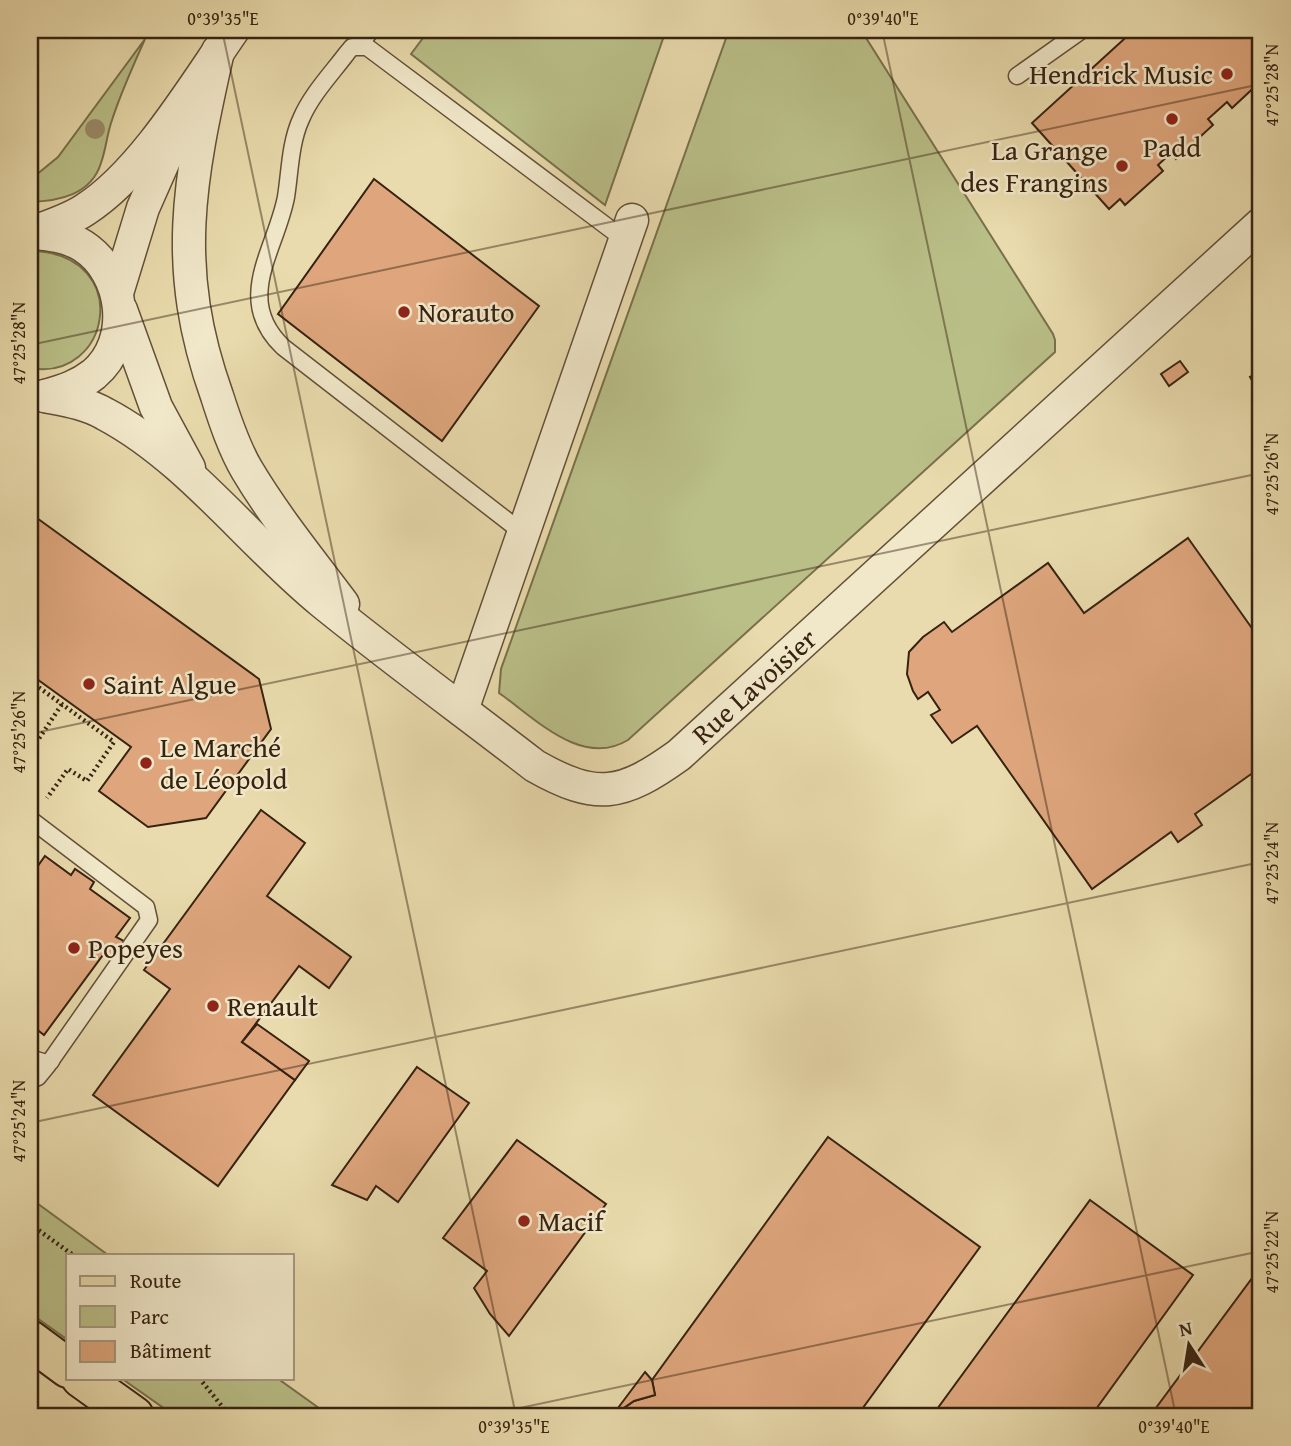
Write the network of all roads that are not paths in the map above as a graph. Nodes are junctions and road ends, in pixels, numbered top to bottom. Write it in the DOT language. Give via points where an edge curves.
graph roads {
  1 [pos="371,30"];
  2 [pos="1082,30"];
  3 [pos="225,41"];
  4 [pos="359,46"];
  5 [pos="1017,76"];
  6 [pos="1261,224"];
  7 [pos="628,230"];
  8 [pos="31,233"];
  9 [pos="118,300"];
  10 [pos="37,395"];
  11 [pos="208,494"];
  12 [pos="523,533"];
  13 [pos="369,639"];
  14 [pos="462,710"];
  15 [pos="30,820"];
  16 [pos="30,1058"];
  17 [pos="51,1061"];
  18 [pos="30,1080"];
  19 [pos="30,1340"];
  20 [pos="66,1367"];
  21 [pos="84,1380"];
  22 [pos="134,1416"];
  1 -- 4 [label="lane"];
  2 -- 5 [label="lane"];
  3 -- 8 [label="street" via="136,164 107,194 84,211"];
  3 -- 9 [label="street" via="160,167"];
  3 -- 13 [label="street" via="199,134 191,183 188,260 200,342 224,418 246,467"];
  4 -- 7 [label="lane" via="367,47"];
  4 -- 12 [label="lane" via="347,53 296,130 280,222 262,265 259,300 267,331"];
  6 -- 14 [label="street, Rue Lavoisier" via="679,754 649,776 607,790 563,782"];
  7 -- 12 [label="street"];
  8 -- 9 [label="street, Rue Lavoisier" via="58,235 83,246 101,262"];
  9 -- 10 [label="street" via="118,330 96,373 72,388"];
  9 -- 11 [label="street, Rue Lavoisier" via="156,407 185,463"];
  10 -- 11 [label="street, Rue Lavoisier" via="76,402 105,414"];
  11 -- 13 [label="street, Rue Lavoisier" via="278,565"];
  12 -- 14 [label="street"];
  13 -- 14 [label="street, Rue Lavoisier"];
  15 -- 17 [label="lane" via="146,907 149,920"];
  16 -- 17 [label="lane"];
  17 -- 18 [label="lane"];
  19 -- 20 [label="main road"];
  21 -- 22 [label="main road"];
}
